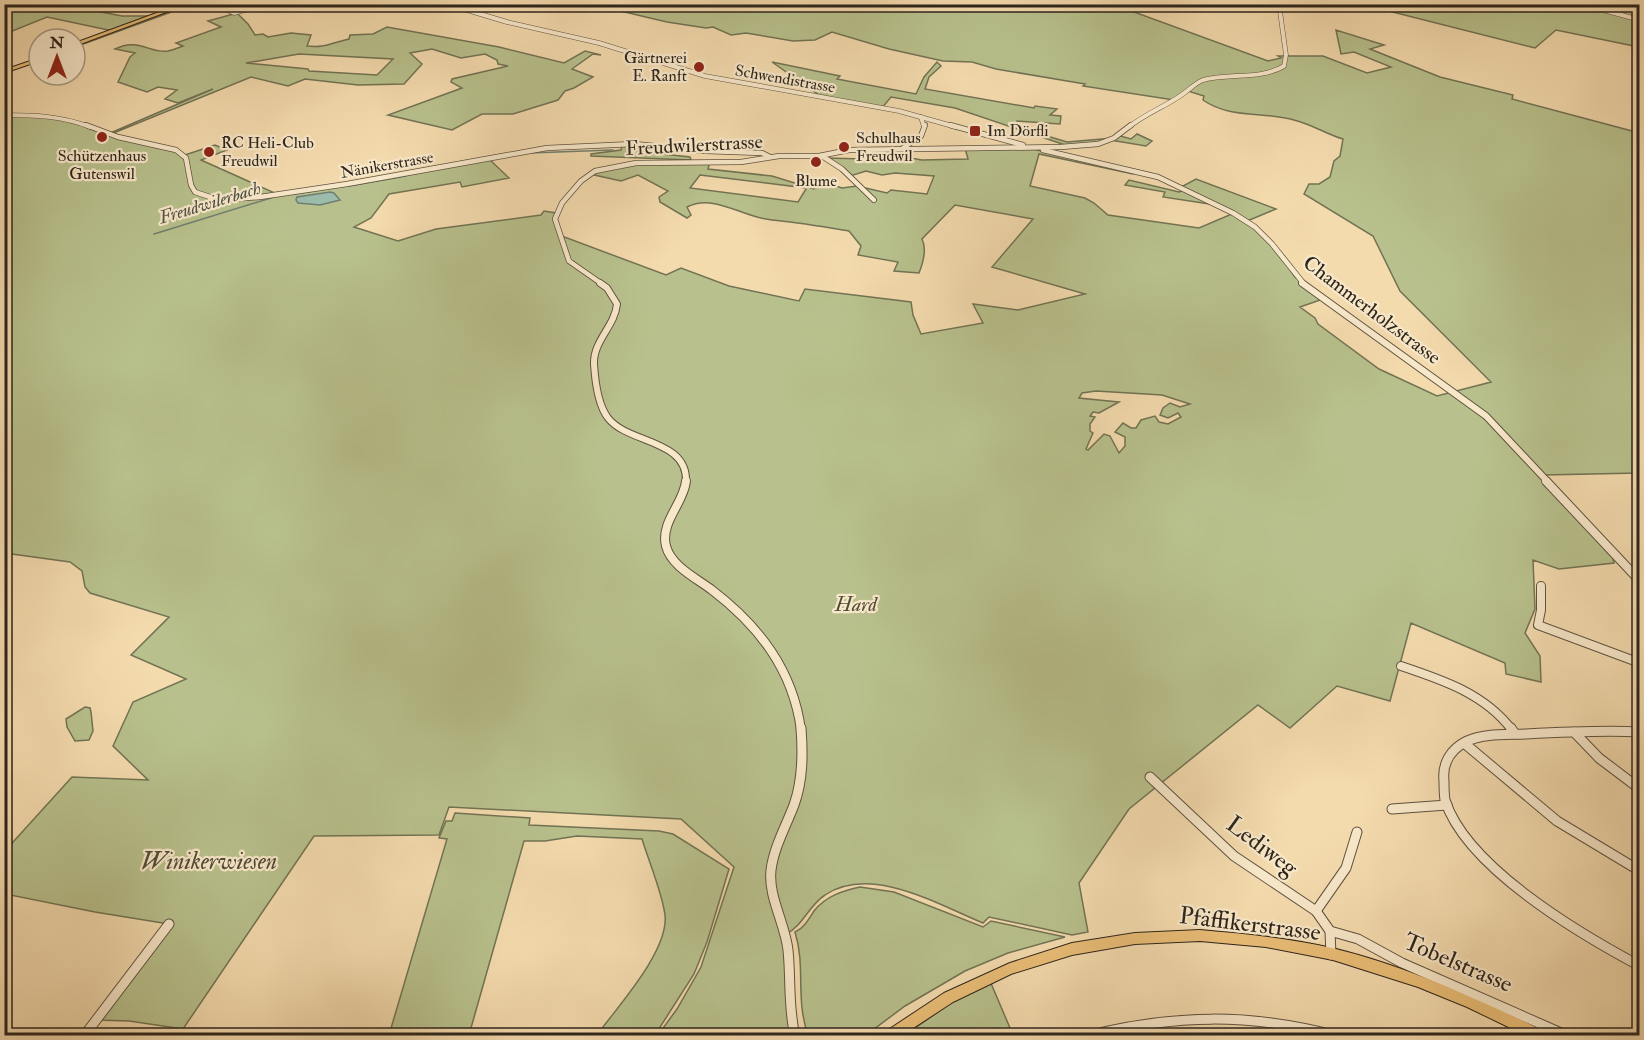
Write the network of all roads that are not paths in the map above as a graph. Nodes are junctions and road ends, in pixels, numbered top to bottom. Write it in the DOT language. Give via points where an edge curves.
graph roads {
  1 [pos="186,4"];
  2 [pos="214,4"];
  3 [pos="266,4"];
  4 [pos="447,4"];
  5 [pos="1279,4"];
  6 [pos="1581,4"];
  7 [pos="1640,20"];
  8 [pos="87,41"];
  9 [pos="27,63"];
  10 [pos="4,72"];
  11 [pos="4,115"];
  12 [pos="921,117"];
  13 [pos="936,121"];
  14 [pos="925,124"];
  15 [pos="1032,147"];
  16 [pos="903,148"];
  17 [pos="822,156"];
  18 [pos="770,157"];
  19 [pos="874,200"];
  20 [pos="1640,581"];
  21 [pos="1540,586"];
  22 [pos="1640,663"];
  23 [pos="1401,666"];
  24 [pos="1574,732"];
  25 [pos="1640,732"];
  26 [pos="1515,734"];
  27 [pos="1464,743"];
  28 [pos="1150,777"];
  29 [pos="1640,789"];
  30 [pos="1447,805"];
  31 [pos="1392,808"];
  32 [pos="1357,832"];
  33 [pos="1640,871"];
  34 [pos="1316,911"];
  35 [pos="169,924"];
  36 [pos="1330,931"];
  37 [pos="1331,955"];
  38 [pos="1640,966"];
  39 [pos="84,1035"];
  40 [pos="795,1035"];
  41 [pos="889,1035"];
  42 [pos="1087,1035"];
  43 [pos="1336,1035"];
  44 [pos="1542,1035"];
  45 [pos="1568,1035"];
  1 -- 8 [label="main road"];
  2 -- 3 [label="street" via="234,13"];
  4 -- 12 [label="street, Schwendistrasse" via="724,80"];
  5 -- 15 [label="street, Freudwilerstrasse" via="1284,66 1269,73 1222,76 1195,83 1183,95 1144,115 1110,140 1080,146"];
  6 -- 7 [label="street"];
  9 -- 10 [label="main road"];
  11 -- 18 [label="street, Nänikerstrasse" via="40,115 75,122 176,150 186,158 195,192 219,200 347,184 547,148 634,144 705,152 762,153"];
  12 -- 13 [label="street, Schwendistrasse"];
  12 -- 14 [label="street"];
  13 -- 14 [label="street"];
  13 -- 15 [label="street, Schwendistrasse"];
  14 -- 16 [label="street" via="921,135"];
  15 -- 16 [label="street, Freudwilerstrasse"];
  15 -- 20 [label="street, Chammerholzstrasse" via="1158,177 1246,221 1267,238 1300,282 1486,416"];
  16 -- 17 [label="street, Freudwilerstrasse"];
  17 -- 18 [label="street, Freudwilerstrasse"];
  17 -- 19 [label="street"];
  18 -- 40 [label="street, Freudwilerstrasse" via="741,162 636,163 602,169 581,181 558,209 555,219 569,261 607,288 618,304 615,318 593,355 608,418 671,453 684,470 684,492 664,532 668,552 759,632 783,668 794,698 802,744 802,772 796,801 773,859 771,877 773,898 788,944 790,1012"];
  21 -- 22 [label="street" via="1538,625"];
  23 -- 26 [label="street" via="1470,693 1498,714"];
  24 -- 25 [label="street"];
  24 -- 26 [label="street"];
  24 -- 29 [label="street" via="1599,758"];
  26 -- 27 [label="street" via="1482,736"];
  27 -- 30 [label="street" via="1444,767 1442,780"];
  27 -- 33 [label="street" via="1557,821"];
  28 -- 34 [label="street, Lediweg" via="1234,856"];
  30 -- 31 [label="street"];
  30 -- 38 [label="street" via="1465,835 1527,895 1581,934"];
  32 -- 34 [label="street" via="1346,868"];
  34 -- 36 [label="street, Lediweg"];
  35 -- 39 [label="street"];
  36 -- 37 [label="street"];
  36 -- 45 [label="street, Tobelstrasse" via="1344,933 1401,963"];
  37 -- 41 [label="main road, Pfäffikerstrasse" via="1213,936 1160,935 1091,944 1040,956 988,976 948,996"];
  37 -- 44 [label="main road, Pfäffikerstrasse" via="1421,982"];
  42 -- 43 [label="street" via="1150,1021 1204,1017 1272,1022"];
}
